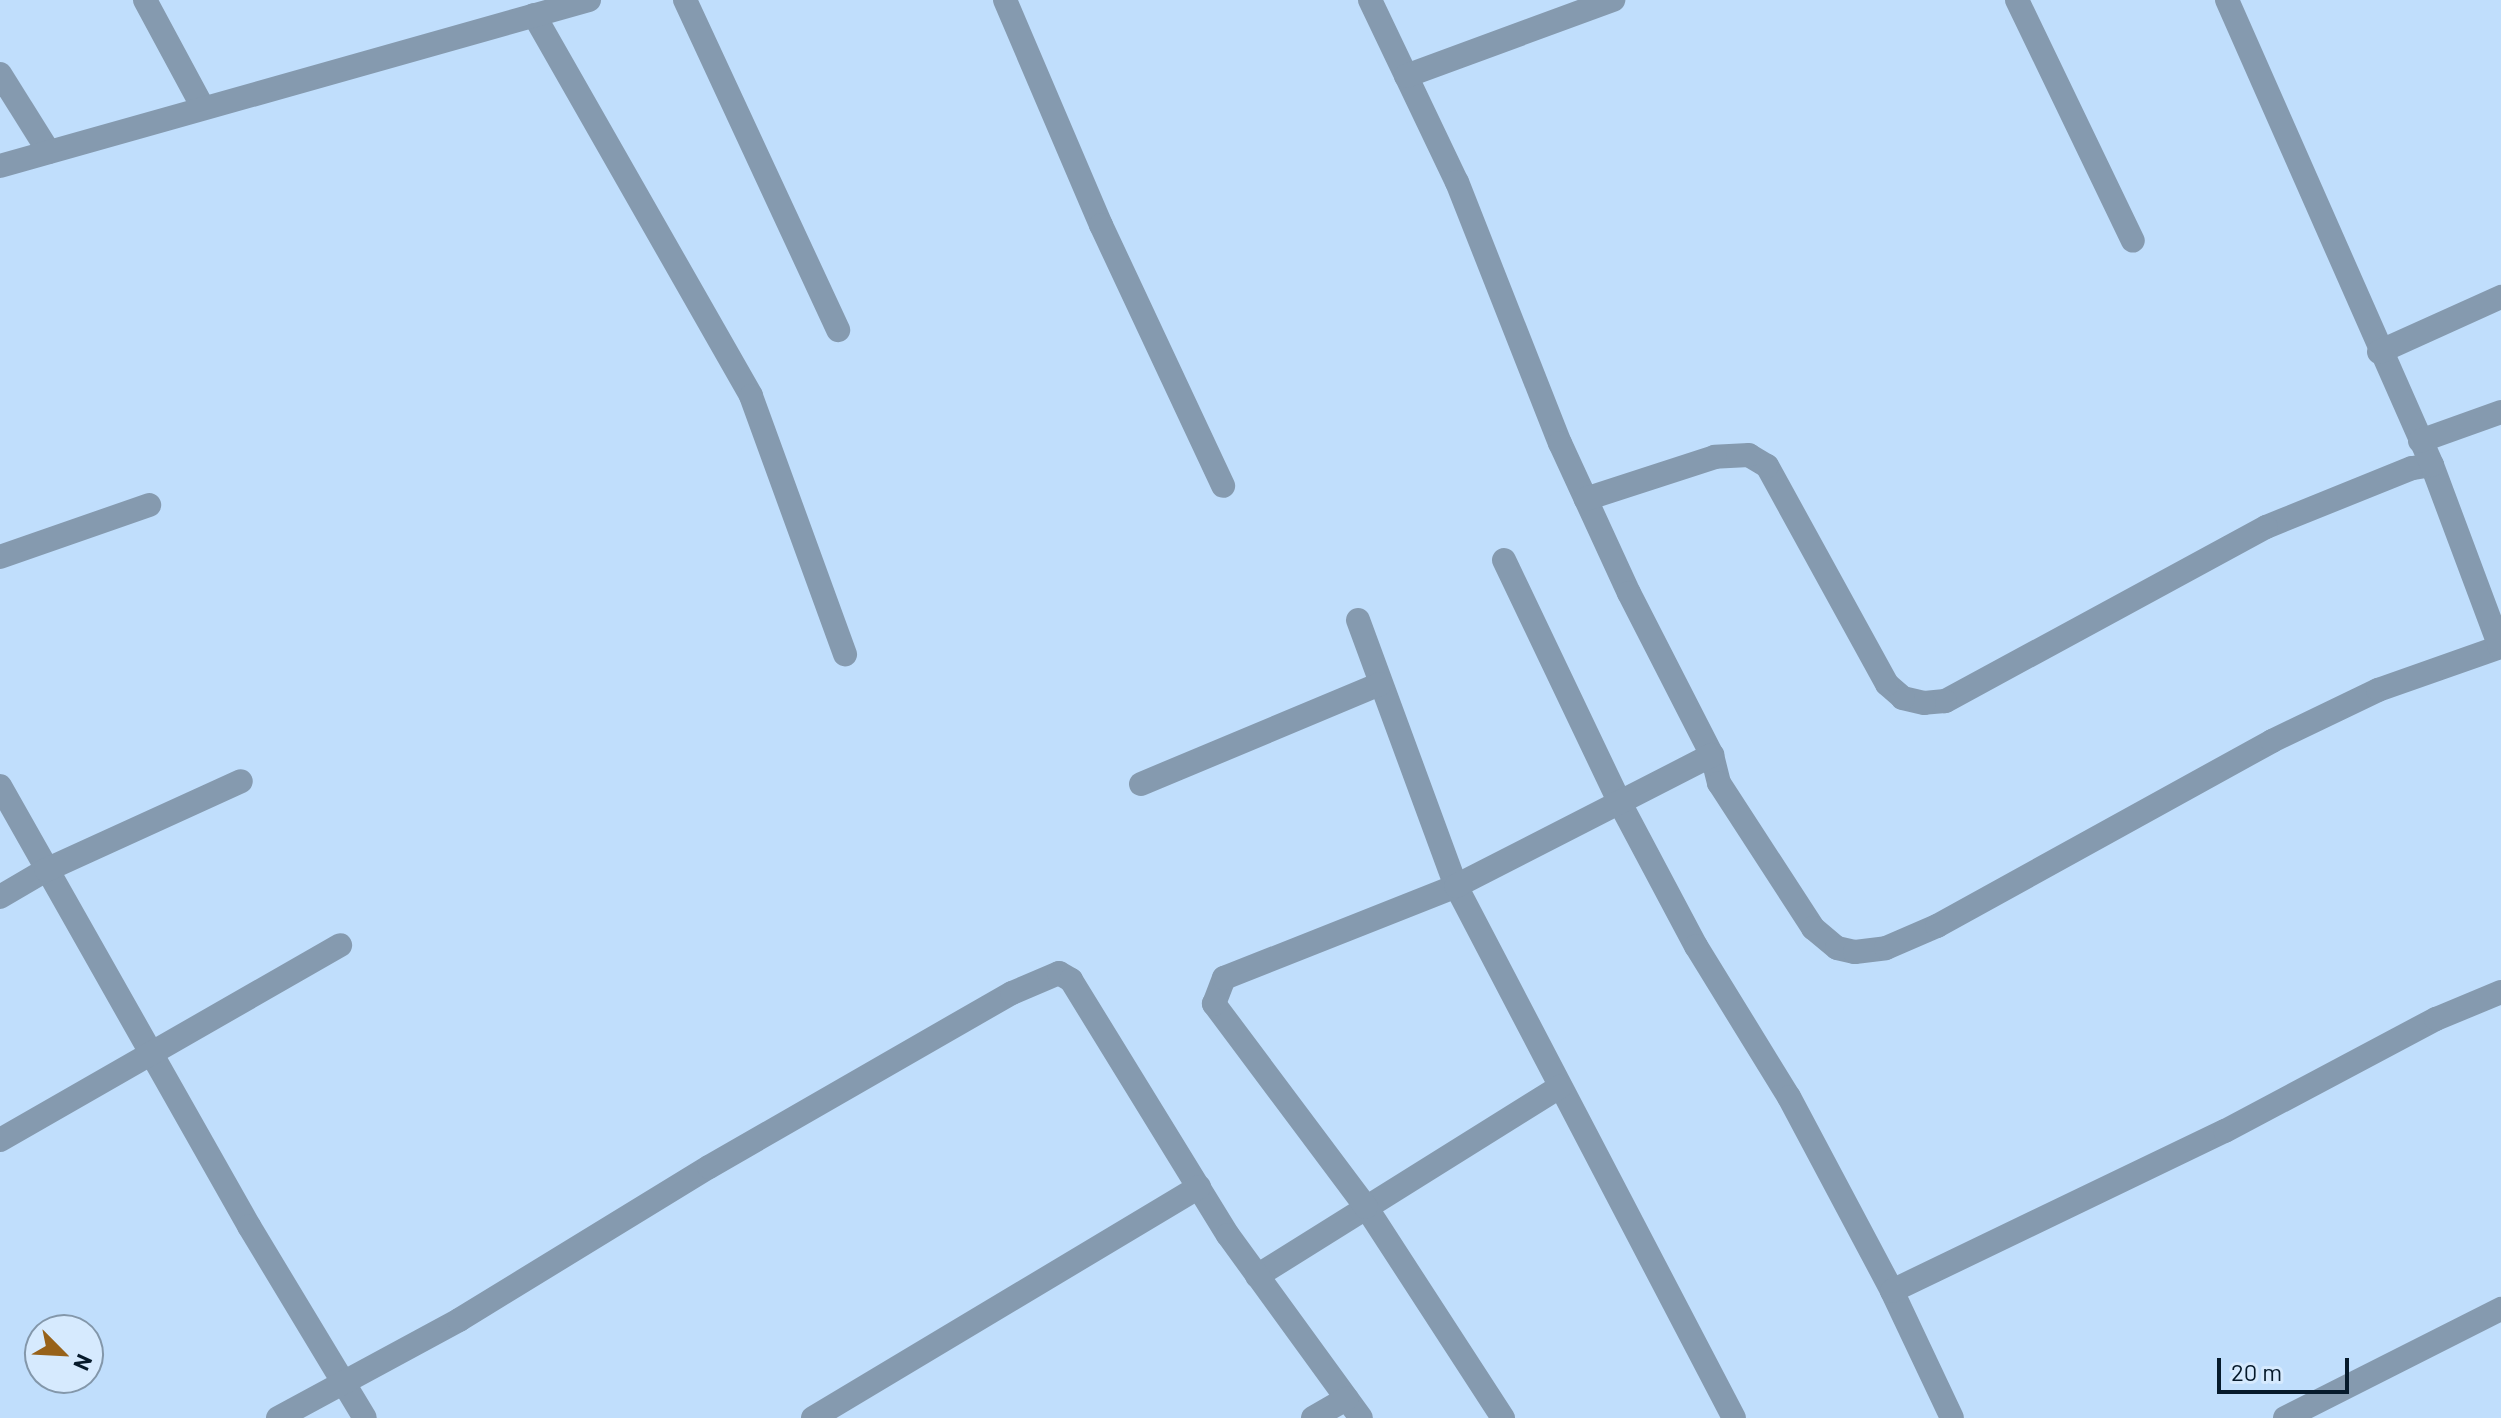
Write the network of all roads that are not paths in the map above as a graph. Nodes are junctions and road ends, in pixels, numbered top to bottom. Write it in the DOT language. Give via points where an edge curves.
graph roads {
  1 [pos="145,0"];
  2 [pos="589,0"];
  3 [pos="685,0"];
  4 [pos="1005,0"];
  5 [pos="1370,0"];
  6 [pos="1613,0"];
  7 [pos="2017,0"];
  8 [pos="2227,0"];
  9 [pos="534,15"];
  10 [pos="0,74"];
  11 [pos="1406,76"];
  12 [pos="202,106"];
  13 [pos="49,152"];
  14 [pos="0,166"];
  15 [pos="2133,241"];
  16 [pos="2501,297"];
  17 [pos="838,330"];
  18 [pos="2379,352"];
  19 [pos="2501,412"];
  20 [pos="2420,441"];
  21 [pos="2432,465"];
  22 [pos="1223,486"];
  23 [pos="1586,499"];
  24 [pos="149,505"];
  25 [pos="0,557"];
  26 [pos="1504,560"];
  27 [pos="2491,590"];
  28 [pos="1358,620"];
  29 [pos="2500,648"];
  30 [pos="845,654"];
  31 [pos="1380,684"];
  32 [pos="1712,755"];
  33 [pos="241,781"];
  34 [pos="1141,784"];
  35 [pos="0,786"];
  36 [pos="1621,805"];
  37 [pos="46,870"];
  38 [pos="1456,886"];
  39 [pos="0,897"];
  40 [pos="340,945"];
  41 [pos="2501,992"];
  42 [pos="151,1051"];
  43 [pos="1560,1087"];
  44 [pos="0,1140"];
  45 [pos="1199,1187"];
  46 [pos="1366,1207"];
  47 [pos="1257,1276"];
  48 [pos="1892,1291"];
  49 [pos="2501,1309"];
  50 [pos="341,1379"];
  51 [pos="1354,1408"];
  52 [pos="278,1418"];
  53 [pos="365,1418"];
  54 [pos="813,1418"];
  55 [pos="1313,1418"];
  56 [pos="1503,1418"];
  57 [pos="1734,1418"];
  58 [pos="1952,1418"];
  59 [pos="2285,1418"];
  1 -- 12 [label="street"];
  2 -- 9 [label="street"];
  3 -- 17 [label="street"];
  4 -- 22 [label="street" via="1101,225"];
  5 -- 11 [label="street"];
  6 -- 11 [label="street"];
  7 -- 15 [label="street"];
  8 -- 18 [label="street"];
  9 -- 12 [label="street"];
  9 -- 30 [label="street" via="751,396"];
  10 -- 13 [label="street"];
  11 -- 23 [label="street" via="1457,182"];
  12 -- 13 [label="street"];
  13 -- 14 [label="street"];
  16 -- 18 [label="street"];
  18 -- 20 [label="street"];
  19 -- 20 [label="street"];
  20 -- 21 [label="street"];
  21 -- 23 [label="street" via="2412,468 2266,527 1945,701 1924,703 1903,698 1887,684 1767,466 1749,455 1715,457"];
  21 -- 27 [label="street"];
  23 -- 32 [label="street"];
  24 -- 25 [label="street"];
  26 -- 36 [label="street"];
  27 -- 29 [label="street"];
  28 -- 31 [label="street"];
  29 -- 32 [label="street" via="2378,690 2272,741 1937,926 1886,948 1837,948 1813,928 1719,783"];
  31 -- 34 [label="street"];
  31 -- 38 [label="street"];
  32 -- 36 [label="street"];
  33 -- 37 [label="street"];
  35 -- 37 [label="street"];
  36 -- 38 [label="street"];
  36 -- 48 [label="street" via="1696,946 1789,1097"];
  37 -- 39 [label="street"];
  37 -- 42 [label="street"];
  38 -- 43 [label="street"];
  38 -- 46 [label="street" via="1224,978 1214,1004"];
  40 -- 42 [label="street"];
  41 -- 48 [label="street" via="2436,1019 2225,1131"];
  42 -- 44 [label="street"];
  42 -- 50 [label="street"];
  43 -- 46 [label="street"];
  43 -- 57 [label="street"];
  45 -- 47 [label="street"];
  45 -- 50 [label="street" via="1071,980 1049,974 709,1167 459,1320"];
  45 -- 54 [label="street"];
  46 -- 47 [label="street"];
  46 -- 56 [label="street"];
  47 -- 51 [label="street"];
  48 -- 58 [label="street"];
  49 -- 59 [label="street"];
  50 -- 52 [label="street"];
  50 -- 53 [label="street"];
  51 -- 55 [label="street"];
}
